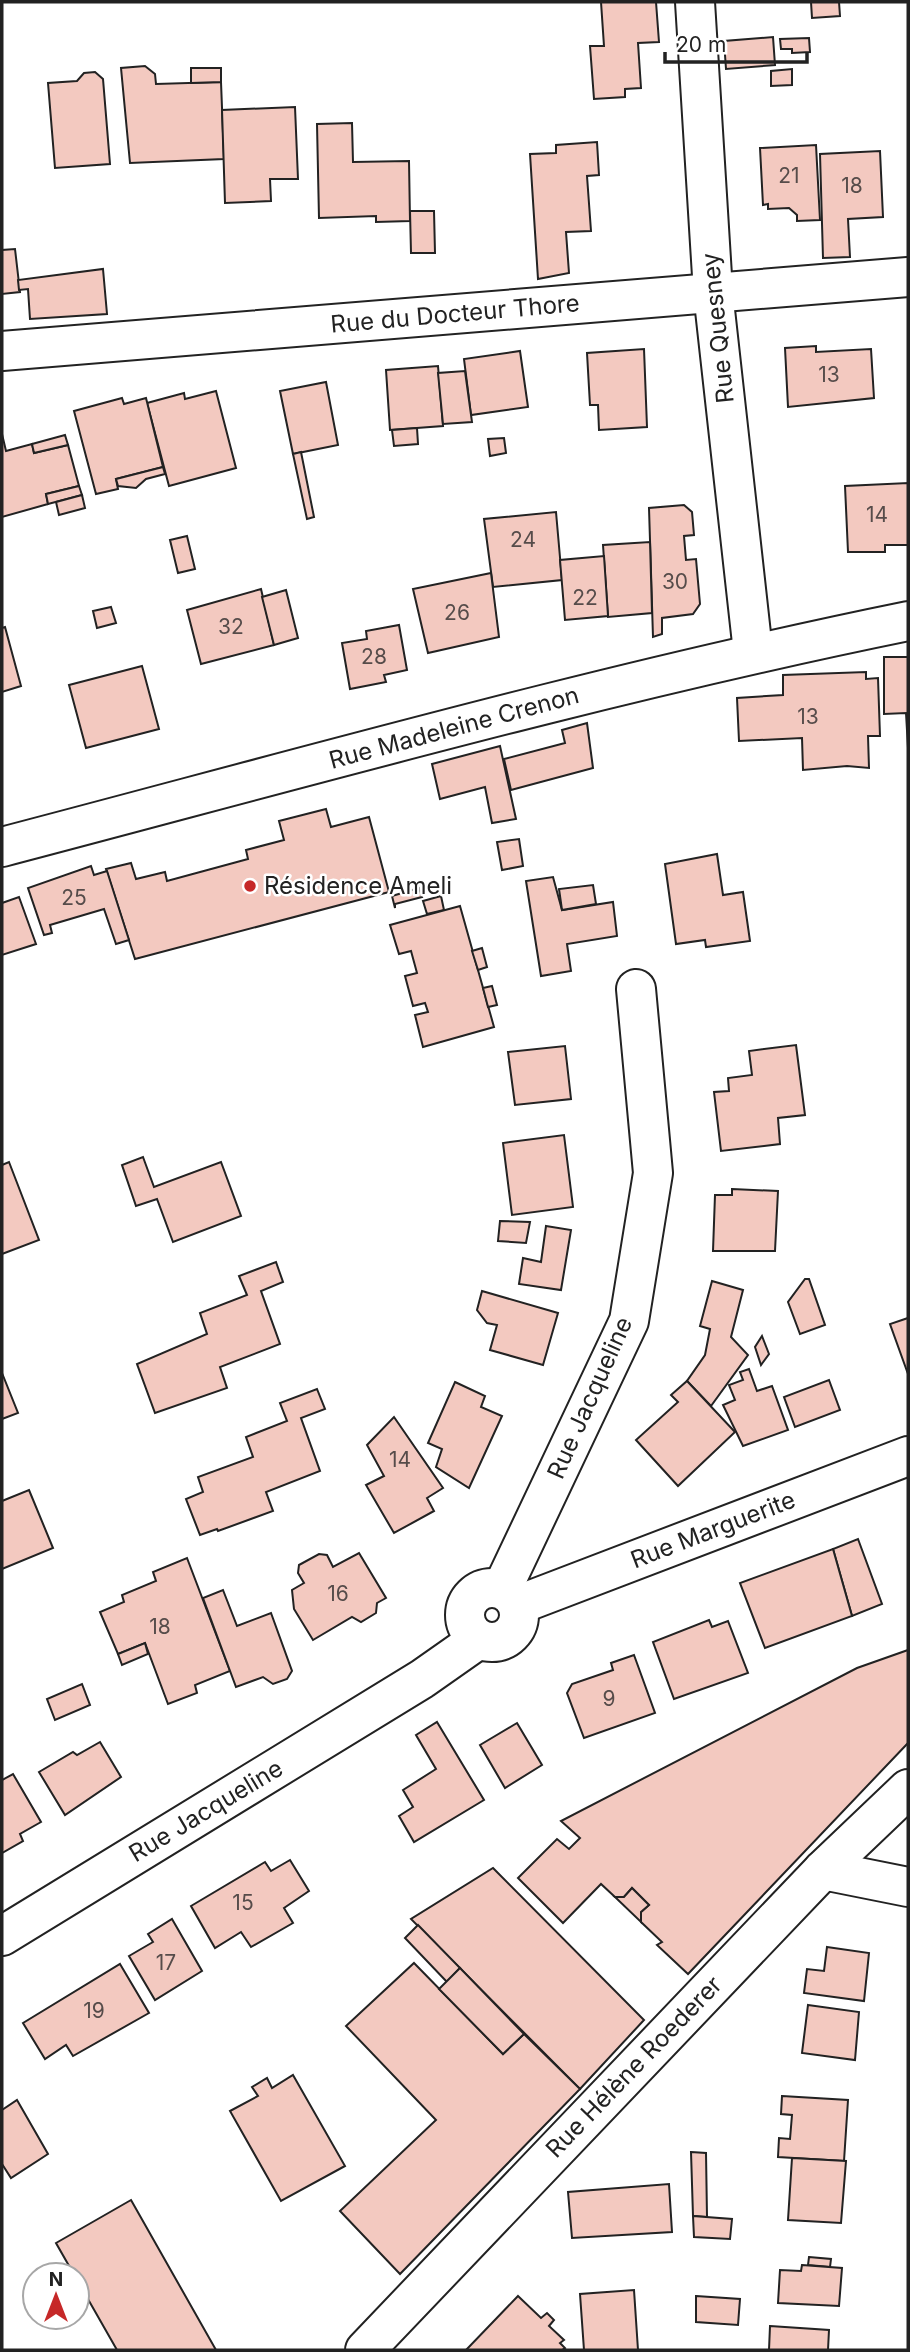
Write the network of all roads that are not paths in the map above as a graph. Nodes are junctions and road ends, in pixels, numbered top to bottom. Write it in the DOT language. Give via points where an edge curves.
graph roads {
  1 [pos="695,2"];
  2 [pos="908,277"];
  3 [pos="713,292"];
  4 [pos="2,351"];
  5 [pos="908,621"];
  6 [pos="753,652"];
  7 [pos="2,847"];
  8 [pos="636,989"];
  9 [pos="908,1456"];
  10 [pos="510,1597"];
  11 [pos="479,1639"];
  12 [pos="908,1789"];
  13 [pos="824,1870"];
  14 [pos="908,1887"];
  15 [pos="2,1936"];
  16 [pos="365,2350"];
  1 -- 3 [label="street, Rue Quesney"];
  2 -- 3 [label="street, Rue du Docteur Thore"];
  3 -- 4 [label="street, Rue du Docteur Thore"];
  3 -- 6 [label="street, Rue Quesney"];
  5 -- 6 [label="street, Rue Madeleine Crenon"];
  6 -- 7 [label="street, Rue Madeleine Crenon"];
  8 -- 10 [label="street, Rue Jacqueline" via="653,1173 629,1321"];
  9 -- 10 [label="street, Rue Marguerite"];
  10 -- 11 [label="street, Rue Marguerite" via="493,1587 475,1593 466,1608 467,1626"];
  11 -- 15 [label="street, Rue Jacqueline" via="422,1679"];
  12 -- 13 [label="street, Rue Hélène Roederer"];
  13 -- 14 [label="street"];
  13 -- 16 [label="street, Rue Hélène Roederer"];
}
